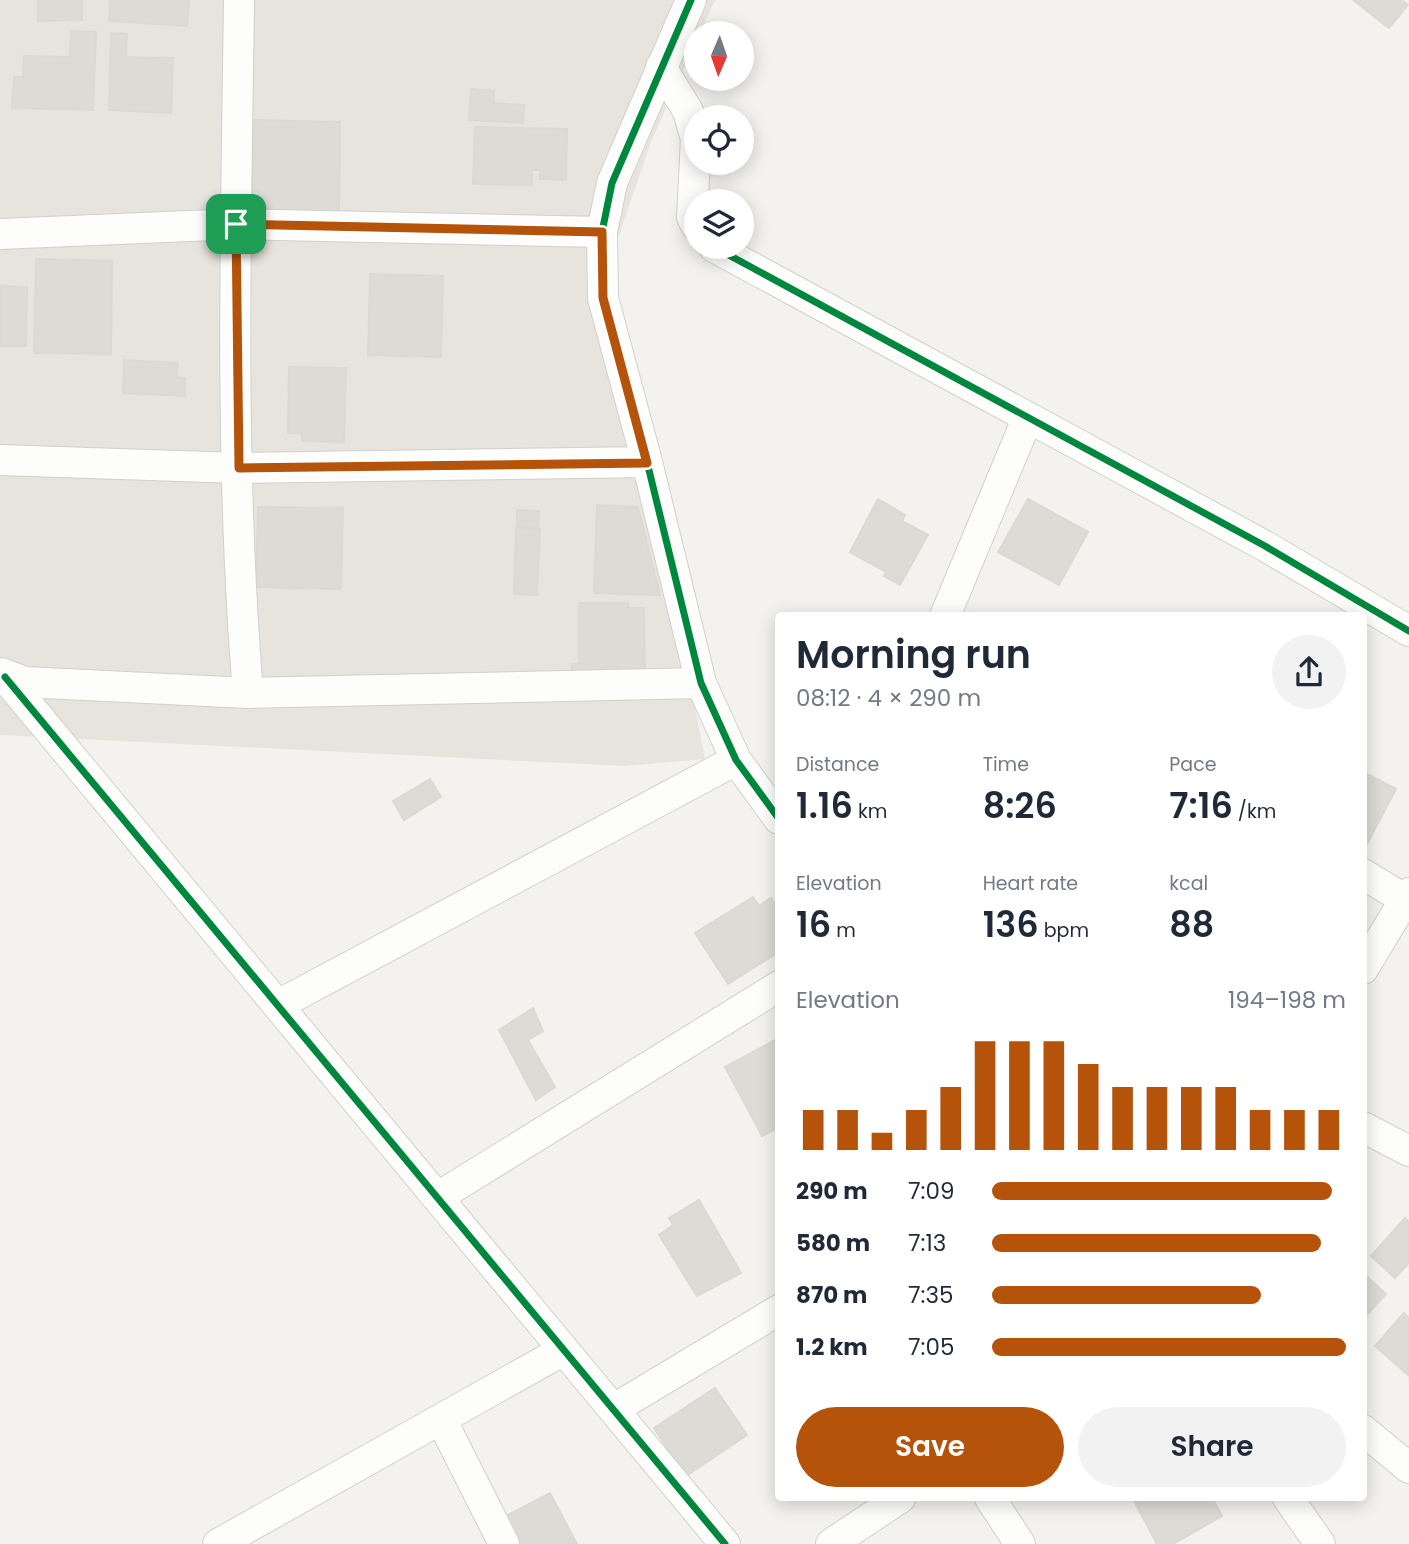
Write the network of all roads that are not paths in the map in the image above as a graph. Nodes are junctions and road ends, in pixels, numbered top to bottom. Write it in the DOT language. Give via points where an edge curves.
graph roads {
  1 [pos="239,0"];
  2 [pos="691,0"];
  3 [pos="661,67"];
  4 [pos="693,189"];
  5 [pos="236,224"];
  6 [pos="602,232"];
  7 [pos="0,234"];
  8 [pos="736,259"];
  9 [pos="1028,417"];
  10 [pos="0,460"];
  11 [pos="647,463"];
  12 [pos="239,468"];
  13 [pos="947,612"];
  14 [pos="1409,631"];
  15 [pos="3,675"];
  16 [pos="701,684"];
  17 [pos="248,693"];
  18 [pos="736,760"];
  19 [pos="775,814"];
  20 [pos="1367,876"];
  21 [pos="1408,898"];
  22 [pos="1367,963"];
  23 [pos="775,988"];
  24 [pos="278,1005"];
  25 [pos="1367,1129"];
  26 [pos="1409,1151"];
  27 [pos="438,1197"];
  28 [pos="775,1312"];
  29 [pos="564,1350"];
  30 [pos="614,1409"];
  31 [pos="441,1419"];
  32 [pos="1367,1433"];
  33 [pos="1409,1468"];
  34 [pos="896,1501"];
  35 [pos="992,1501"];
  36 [pos="1290,1501"];
  37 [pos="237,1539"];
  38 [pos="504,1544"];
  39 [pos="725,1544"];
  40 [pos="831,1544"];
  41 [pos="1020,1544"];
  42 [pos="1320,1544"];
  1 -- 5 [label="street"];
  2 -- 3 [label="street"];
  3 -- 4 [label="street" via="688,111 696,139"];
  3 -- 6 [label="street" via="612,183"];
  5 -- 6 [label="street"];
  5 -- 7 [label="street"];
  5 -- 12 [label="street"];
  6 -- 11 [label="street" via="603,298"];
  8 -- 9 [label="street"];
  9 -- 13 [label="street"];
  9 -- 14 [label="street" via="1265,545"];
  10 -- 12 [label="street"];
  11 -- 12 [label="street"];
  11 -- 16 [label="street"];
  12 -- 17 [label="street"];
  15 -- 17 [label="street" via="25,682"];
  15 -- 24 [label="street"];
  16 -- 17 [label="street"];
  16 -- 18 [label="street"];
  18 -- 19 [label="street"];
  18 -- 24 [label="street"];
  20 -- 21 [label="street"];
  21 -- 22 [label="street"];
  23 -- 27 [label="street"];
  24 -- 27 [label="street"];
  25 -- 26 [label="street"];
  27 -- 29 [label="street"];
  28 -- 30 [label="street"];
  29 -- 30 [label="street"];
  29 -- 31 [label="street"];
  30 -- 39 [label="street"];
  31 -- 37 [label="street"];
  31 -- 38 [label="street"];
  32 -- 33 [label="street"];
  34 -- 40 [label="street"];
  35 -- 41 [label="street"];
  36 -- 42 [label="street"];
}
